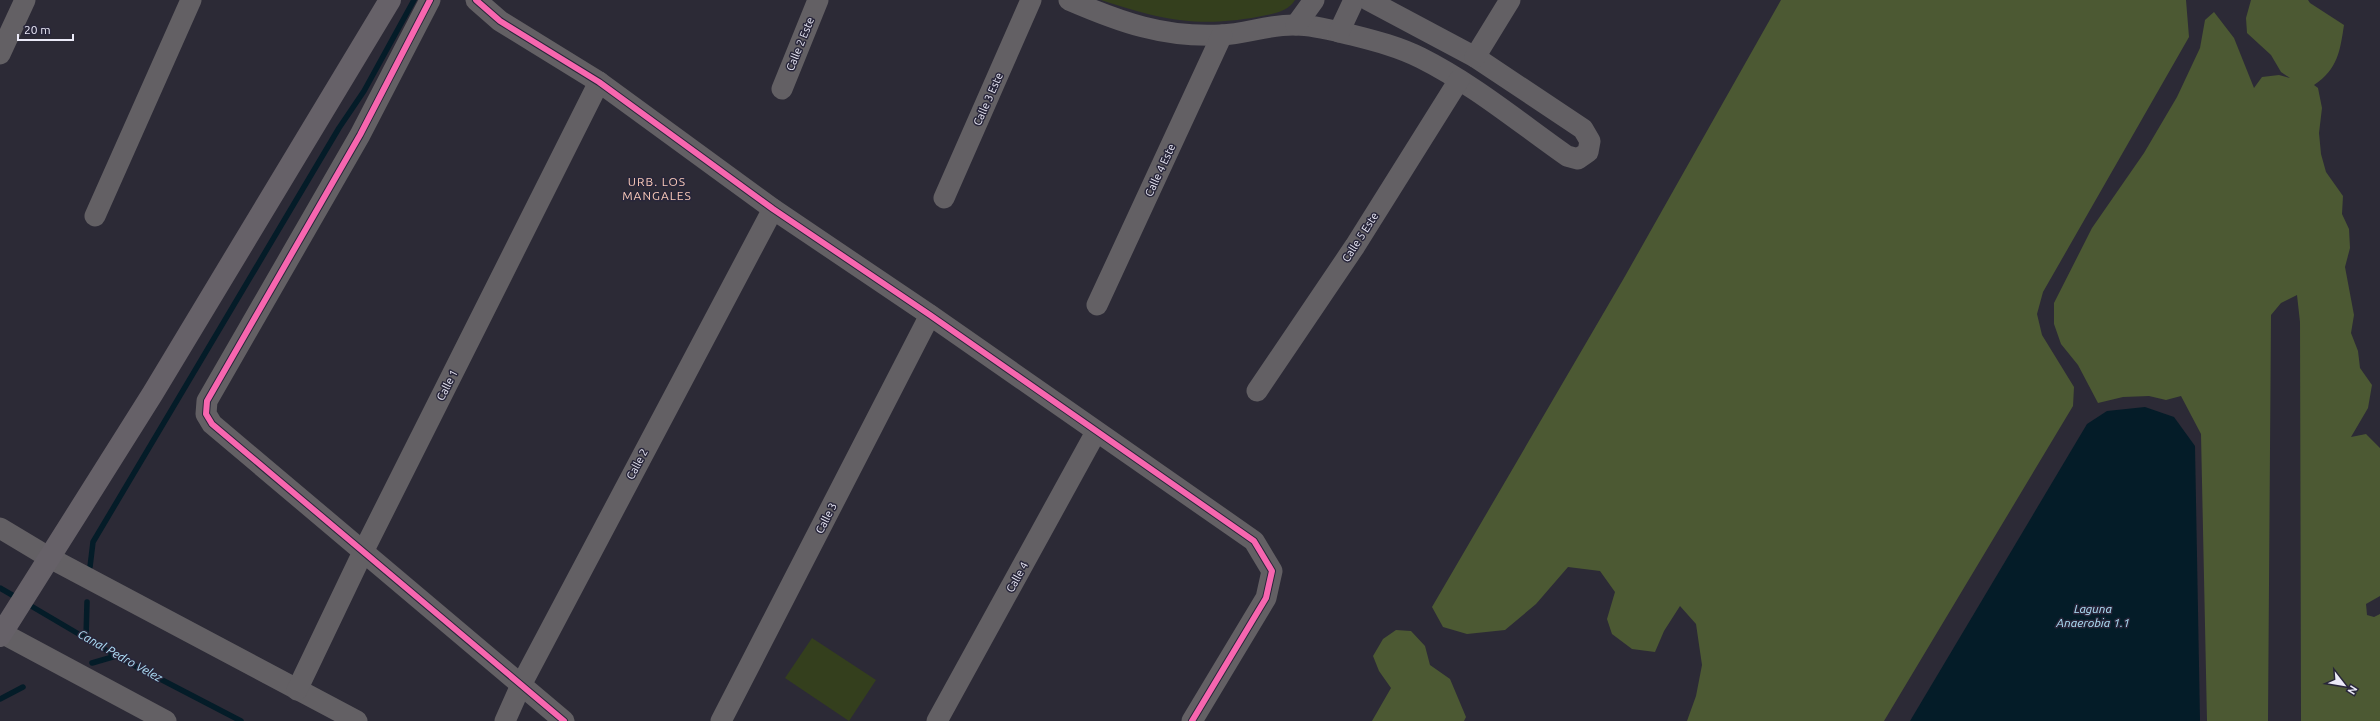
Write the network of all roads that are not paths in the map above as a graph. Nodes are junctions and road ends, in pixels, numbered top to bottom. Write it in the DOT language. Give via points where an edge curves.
graph roads {
  1 [pos="26,0"];
  2 [pos="191,0"];
  3 [pos="390,0"];
  4 [pos="430,0"];
  5 [pos="476,0"];
  6 [pos="818,0"];
  7 [pos="1031,0"];
  8 [pos="1069,0"];
  9 [pos="1314,0"];
  10 [pos="1354,0"];
  11 [pos="1368,0"];
  12 [pos="1510,0"];
  13 [pos="1296,25"];
  14 [pos="1339,32"];
  15 [pos="1222,35"];
  16 [pos="0,54"];
  17 [pos="1475,56"];
  18 [pos="1459,80"];
  19 [pos="599,82"];
  20 [pos="782,89"];
  21 [pos="944,198"];
  22 [pos="772,209"];
  23 [pos="96,216"];
  24 [pos="1097,304"];
  25 [pos="930,315"];
  26 [pos="1257,391"];
  27 [pos="1096,432"];
  28 [pos="0,528"];
  29 [pos="363,552"];
  30 [pos="44,566"];
  31 [pos="2,632"];
  32 [pos="521,684"];
  33 [pos="297,690"];
  34 [pos="166,721"];
  35 [pos="357,721"];
  36 [pos="505,721"];
  37 [pos="564,721"];
  38 [pos="721,721"];
  39 [pos="937,721"];
  40 [pos="1192,721"];
  1 -- 16 [label="street"];
  2 -- 23 [label="street"];
  3 -- 30 [label="street" via="154,393"];
  4 -- 29 [label="street" via="360,135 207,401 206,414 212,424"];
  5 -- 19 [label="street" via="500,21"];
  6 -- 20 [label="street, Calle 2 Este"];
  7 -- 21 [label="street, Calle 3 Este"];
  8 -- 15 [label="street" via="1149,30 1185,35"];
  9 -- 13 [label="street"];
  10 -- 14 [label="street"];
  11 -- 17 [label="street"];
  12 -- 17 [label="street"];
  13 -- 14 [label="street"];
  13 -- 15 [label="street"];
  14 -- 18 [label="street" via="1390,45 1421,58"];
  15 -- 24 [label="street, Calle 4 Este"];
  17 -- 18 [label="street" via="1584,129 1590,141 1588,152 1578,159 1567,156"];
  18 -- 26 [label="street, Calle 5 Este" via="1351,252"];
  19 -- 22 [label="street"];
  19 -- 29 [label="street, Calle 1"];
  22 -- 25 [label="street"];
  22 -- 32 [label="street, Calle 2"];
  25 -- 27 [label="street"];
  25 -- 38 [label="street, Calle 3"];
  27 -- 39 [label="street, Calle 4"];
  27 -- 40 [label="street" via="1254,541 1272,571 1266,598"];
  28 -- 30 [label="street"];
  29 -- 32 [label="street"];
  29 -- 33 [label="street, Calle 1"];
  30 -- 31 [label="street"];
  30 -- 33 [label="street"];
  31 -- 34 [label="street"];
  32 -- 36 [label="street, Calle 2"];
  32 -- 37 [label="street"];
  33 -- 35 [label="street"];
}
